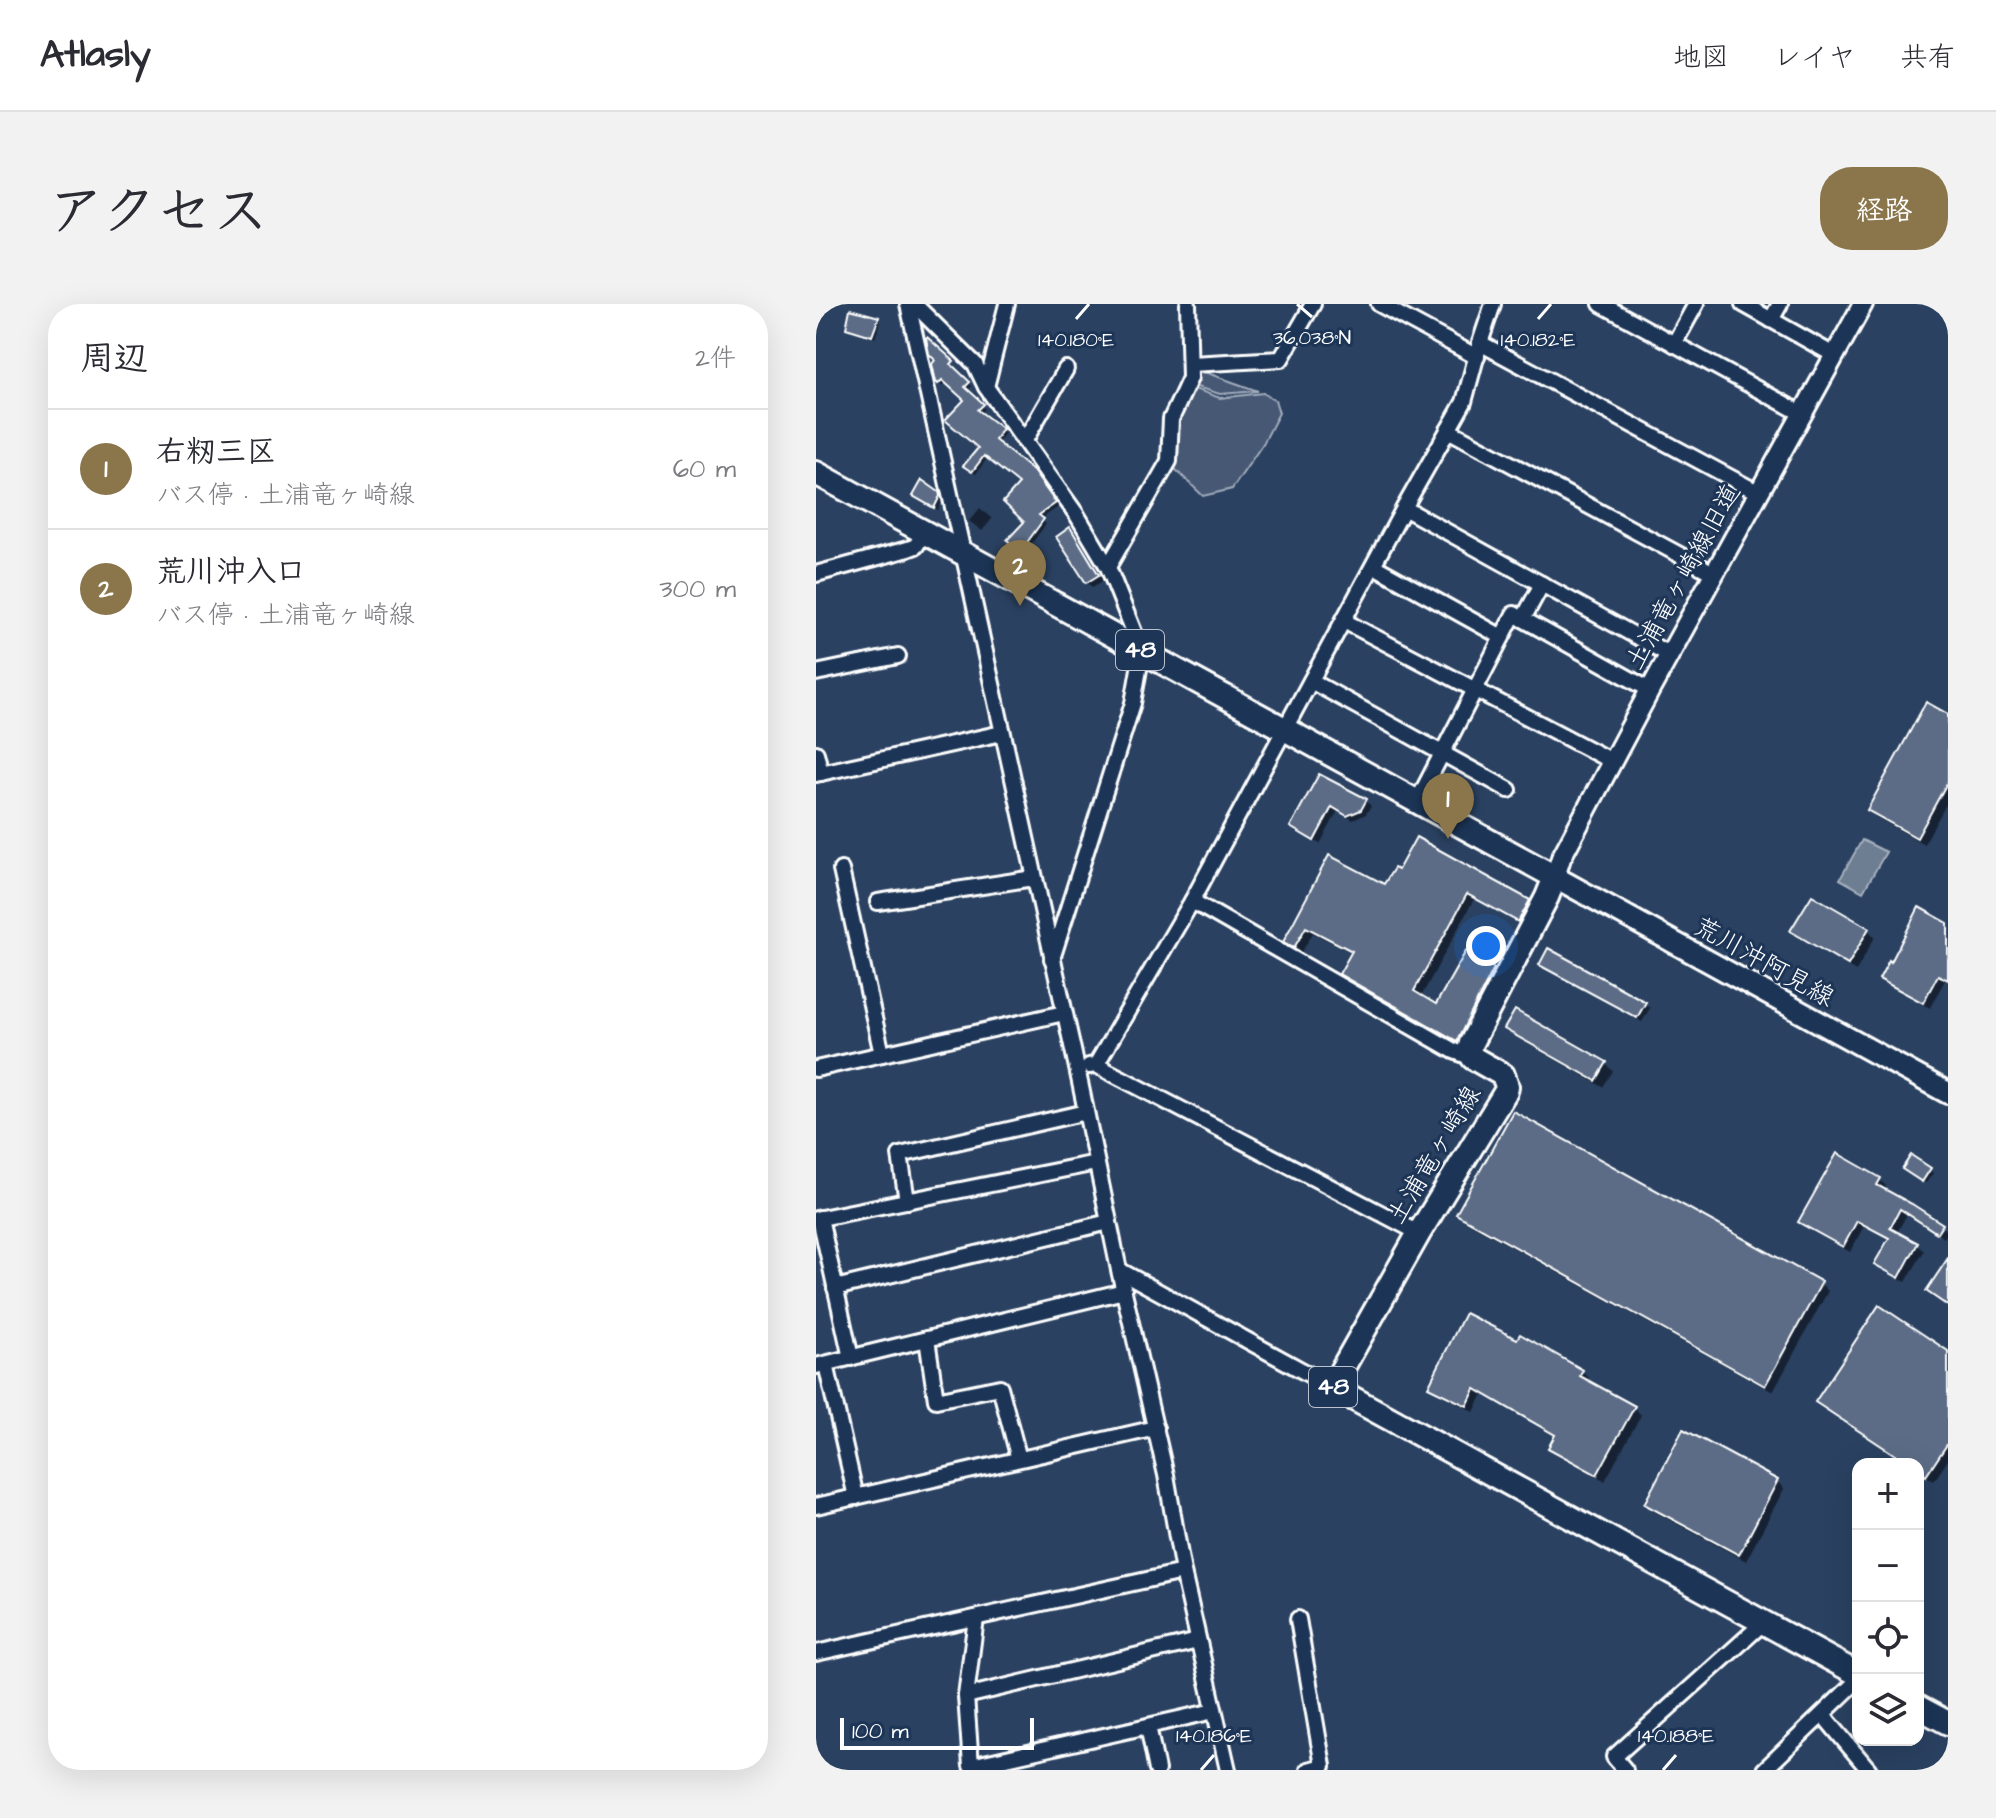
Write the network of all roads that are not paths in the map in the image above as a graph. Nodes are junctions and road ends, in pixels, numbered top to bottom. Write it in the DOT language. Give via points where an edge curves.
graph roads {
  1 [pos="911,304"];
  2 [pos="1007,304"];
  3 [pos="1188,304"];
  4 [pos="1313,304"];
  5 [pos="1379,304"];
  6 [pos="1493,304"];
  7 [pos="1601,304"];
  8 [pos="1696,304"];
  9 [pos="1743,304"];
  10 [pos="1780,304"];
  11 [pos="1863,304"];
  12 [pos="1771,320"];
  13 [pos="1674,344"];
  14 [pos="1478,350"];
  15 [pos="1834,355"];
  16 [pos="1191,364"];
  17 [pos="1066,369"];
  18 [pos="986,387"];
  19 [pos="1803,414"];
  20 [pos="1448,430"];
  21 [pos="1025,440"];
  22 [pos="816,473"];
  23 [pos="1759,493"];
  24 [pos="1404,508"];
  25 [pos="924,532"];
  26 [pos="962,554"];
  27 [pos="1374,566"];
  28 [pos="1108,567"];
  29 [pos="816,574"];
  30 [pos="1715,574"];
  31 [pos="1542,584"];
  32 [pos="1523,619"];
  33 [pos="1344,621"];
  34 [pos="1502,637"];
  35 [pos="1142,652"];
  36 [pos="1670,655"];
  37 [pos="898,656"];
  38 [pos="816,673"];
  39 [pos="1311,681"];
  40 [pos="1475,690"];
  41 [pos="1650,690"];
  42 [pos="1284,729"];
  43 [pos="1002,733"];
  44 [pos="1442,752"];
  45 [pos="816,753"];
  46 [pos="1613,762"];
  47 [pos="818,774"];
  48 [pos="1509,790"];
  49 [pos="1417,802"];
  50 [pos="841,870"];
  51 [pos="1555,877"];
  52 [pos="1034,878"];
  53 [pos="1192,901"];
  54 [pos="878,902"];
  55 [pos="1052,959"];
  56 [pos="1064,1013"];
  57 [pos="882,1054"];
  58 [pos="1473,1058"];
  59 [pos="1096,1065"];
  60 [pos="1077,1068"];
  61 [pos="816,1069"];
  62 [pos="1948,1093"];
  63 [pos="1086,1112"];
  64 [pos="1096,1163"];
  65 [pos="907,1201"];
  66 [pos="818,1218"];
  67 [pos="1109,1222"];
  68 [pos="1419,1233"];
  69 [pos="1119,1270"];
  70 [pos="835,1288"];
  71 [pos="1124,1291"];
  72 [pos="927,1339"];
  73 [pos="851,1358"];
  74 [pos="821,1365"];
  75 [pos="1332,1387"];
  76 [pos="1156,1428"];
  77 [pos="1019,1459"];
  78 [pos="856,1497"];
  79 [pos="816,1506"];
  80 [pos="1183,1572"];
  81 [pos="976,1618"];
  82 [pos="1298,1619"];
  83 [pos="1763,1623"];
  84 [pos="1198,1641"];
  85 [pos="816,1653"];
  86 [pos="1852,1671"];
  87 [pos="1852,1686"];
  88 [pos="966,1696"];
  89 [pos="1924,1710"];
  90 [pos="1214,1711"];
  91 [pos="1823,1715"];
  92 [pos="1948,1723"];
  93 [pos="1148,1726"];
  94 [pos="1157,1770"];
  95 [pos="1228,1770"];
  96 [pos="1308,1770"];
  97 [pos="1625,1770"];
  98 [pos="1764,1770"];
  99 [pos="1869,1770"];
  1 -- 18 [label="street" via="975,364"];
  1 -- 26 [label="street"];
  2 -- 18 [label="street"];
  3 -- 16 [label="street"];
  4 -- 16 [label="street" via="1281,359"];
  5 -- 14 [label="street"];
  6 -- 14 [label="street"];
  7 -- 13 [label="street"];
  8 -- 13 [label="street"];
  9 -- 12 [label="street"];
  10 -- 12 [label="street"];
  11 -- 15 [label="street, 土浦竜ヶ崎線旧道"];
  12 -- 15 [label="street"];
  13 -- 19 [label="street"];
  14 -- 20 [label="street" via="1464,402"];
  14 -- 23 [label="street"];
  15 -- 19 [label="street, 土浦竜ヶ崎線旧道"];
  16 -- 28 [label="street" via="1171,419 1169,461"];
  17 -- 21 [label="street"];
  18 -- 21 [label="street"];
  19 -- 23 [label="street, 土浦竜ヶ崎線旧道"];
  20 -- 24 [label="street"];
  20 -- 30 [label="street"];
  21 -- 28 [label="street"];
  22 -- 25 [label="main road, 48"];
  23 -- 30 [label="street, 土浦竜ヶ崎線旧道"];
  24 -- 27 [label="street"];
  24 -- 31 [label="street"];
  25 -- 26 [label="main road, 48"];
  25 -- 29 [label="street" via="916,546"];
  26 -- 35 [label="main road, 48"];
  26 -- 43 [label="street"];
  27 -- 33 [label="street"];
  27 -- 34 [label="street"];
  28 -- 35 [label="street"];
  30 -- 36 [label="street, 土浦竜ヶ崎線旧道"];
  31 -- 32 [label="street"];
  31 -- 36 [label="street"];
  32 -- 34 [label="street" via="1514,614"];
  32 -- 41 [label="street"];
  33 -- 39 [label="street"];
  33 -- 40 [label="street"];
  34 -- 40 [label="street"];
  35 -- 42 [label="main road, 48"];
  35 -- 55 [label="street" via="1133,703"];
  36 -- 41 [label="street, 土浦竜ヶ崎線旧道"];
  37 -- 38 [label="street"];
  39 -- 42 [label="street"];
  39 -- 44 [label="street"];
  40 -- 44 [label="street"];
  40 -- 46 [label="street"];
  41 -- 46 [label="street, 土浦竜ヶ崎線旧道"];
  42 -- 49 [label="main road, 48"];
  42 -- 53 [label="street"];
  43 -- 47 [label="street"];
  43 -- 52 [label="street"];
  44 -- 48 [label="street"];
  44 -- 49 [label="street"];
  45 -- 47 [label="street"];
  46 -- 51 [label="street, 土浦竜ヶ崎線旧道"];
  49 -- 51 [label="main road, 48"];
  50 -- 57 [label="street"];
  51 -- 58 [label="main road, 土浦竜ヶ崎線" via="1471,1043"];
  51 -- 62 [label="main road, 荒川沖阿見線"];
  52 -- 54 [label="street"];
  52 -- 55 [label="street"];
  53 -- 58 [label="street"];
  53 -- 59 [label="street"];
  55 -- 56 [label="street"];
  56 -- 57 [label="street"];
  56 -- 60 [label="street"];
  57 -- 61 [label="street"];
  58 -- 68 [label="main road, 土浦竜ヶ崎線 / 48" via="1503,1075 1506,1091"];
  59 -- 60 [label="street"];
  59 -- 68 [label="street"];
  60 -- 63 [label="street"];
  63 -- 64 [label="street"];
  63 -- 65 [label="street" via="900,1155"];
  64 -- 65 [label="street"];
  64 -- 67 [label="street"];
  65 -- 66 [label="street"];
  66 -- 70 [label="street"];
  67 -- 69 [label="street"];
  67 -- 70 [label="street"];
  68 -- 75 [label="main road, 土浦竜ヶ崎線 / 48"];
  69 -- 71 [label="street"];
  69 -- 75 [label="street"];
  70 -- 73 [label="street"];
  71 -- 72 [label="street"];
  71 -- 76 [label="street"];
  72 -- 73 [label="street"];
  72 -- 77 [label="street" via="936,1400 1000,1387"];
  73 -- 74 [label="street"];
  74 -- 78 [label="street"];
  75 -- 83 [label="main road, 48"];
  76 -- 77 [label="street"];
  76 -- 80 [label="street"];
  77 -- 78 [label="street"];
  78 -- 79 [label="street"];
  80 -- 81 [label="street"];
  80 -- 84 [label="street"];
  81 -- 85 [label="street"];
  81 -- 88 [label="street"];
  82 -- 96 [label="street" via="1323,1766"];
  83 -- 86 [label="main road, 48"];
  83 -- 97 [label="street" via="1614,1757"];
  84 -- 88 [label="street"];
  84 -- 90 [label="street"];
  87 -- 91 [label="street"];
  88 -- 93 [label="street" via="971,1766"];
  89 -- 92 [label="main road"];
  90 -- 93 [label="street"];
  90 -- 95 [label="street"];
  91 -- 98 [label="street"];
  91 -- 99 [label="street"];
  93 -- 94 [label="street"];
}
